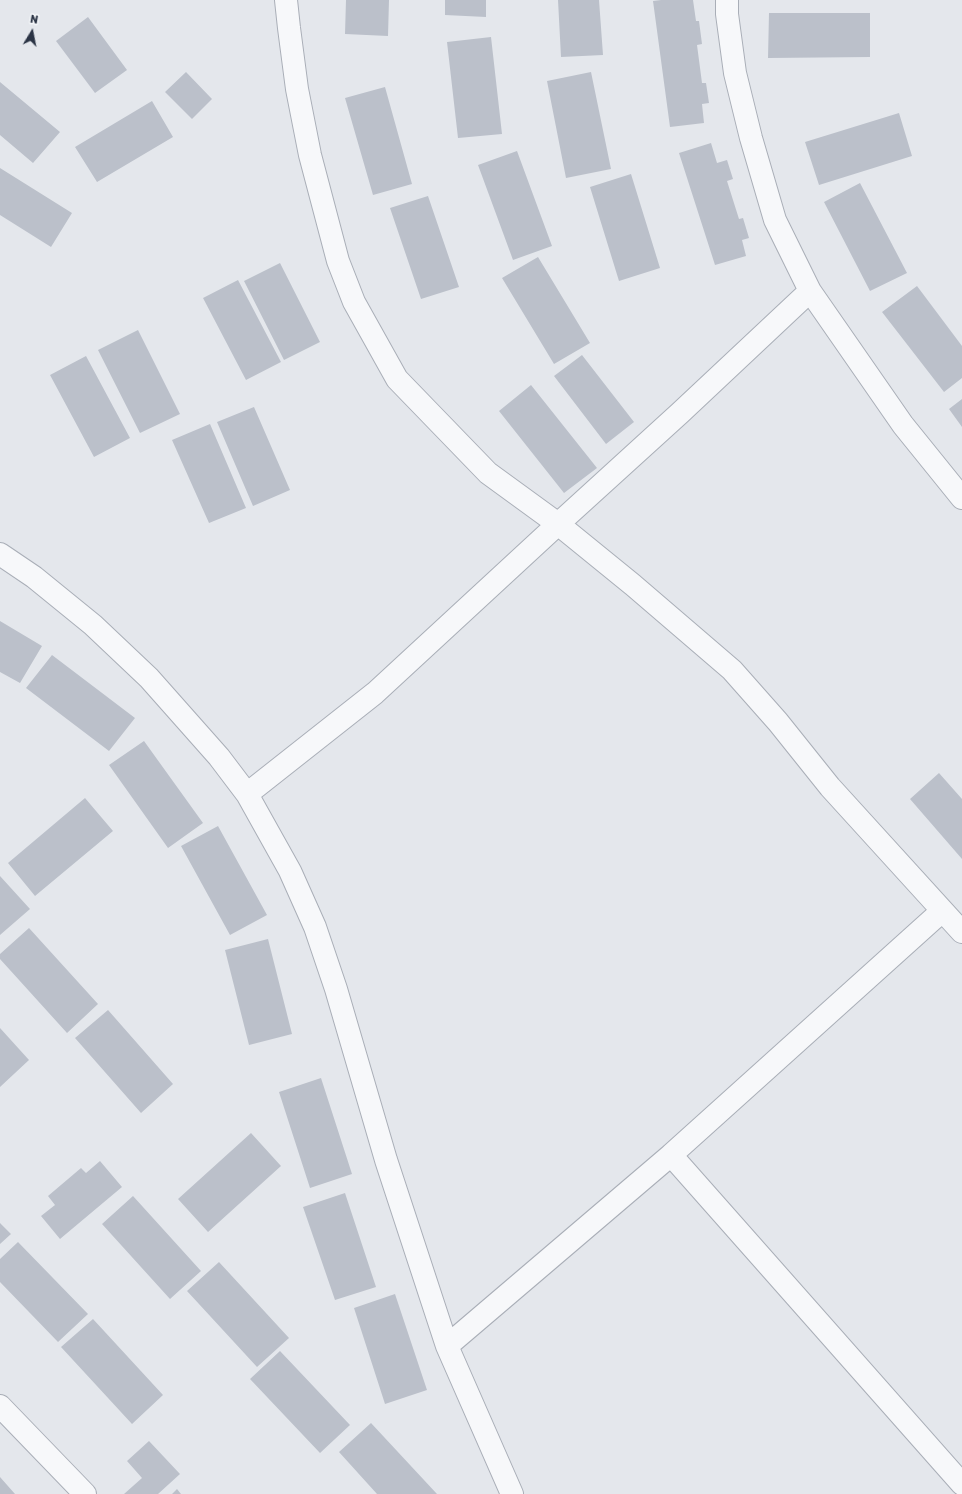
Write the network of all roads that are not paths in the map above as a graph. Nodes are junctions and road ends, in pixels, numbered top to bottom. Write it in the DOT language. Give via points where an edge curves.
graph roads {
  1 [pos="286,0"];
  2 [pos="727,0"];
  3 [pos="810,291"];
  4 [pos="962,498"];
  5 [pos="558,524"];
  6 [pos="0,554"];
  7 [pos="247,794"];
  8 [pos="942,911"];
  9 [pos="962,932"];
  10 [pos="671,1155"];
  11 [pos="447,1346"];
  12 [pos="0,1406"];
  13 [pos="962,1484"];
  14 [pos="85,1494"];
  15 [pos="512,1494"];
  1 -- 5 [label="street" via="297,89 310,155 338,262 354,302 397,379 488,473"];
  2 -- 3 [label="street" via="735,74 750,138 775,220"];
  3 -- 4 [label="street" via="903,426"];
  3 -- 5 [label="street"];
  5 -- 7 [label="street" via="375,693"];
  5 -- 8 [label="street" via="639,589 732,670 830,787"];
  6 -- 7 [label="street" via="34,577 93,625 149,678 220,757"];
  7 -- 11 [label="street" via="290,871 314,927 336,989 386,1160"];
  8 -- 9 [label="street"];
  8 -- 10 [label="street"];
  10 -- 11 [label="street"];
  10 -- 13 [label="street"];
  11 -- 15 [label="street"];
  12 -- 14 [label="street"];
}
